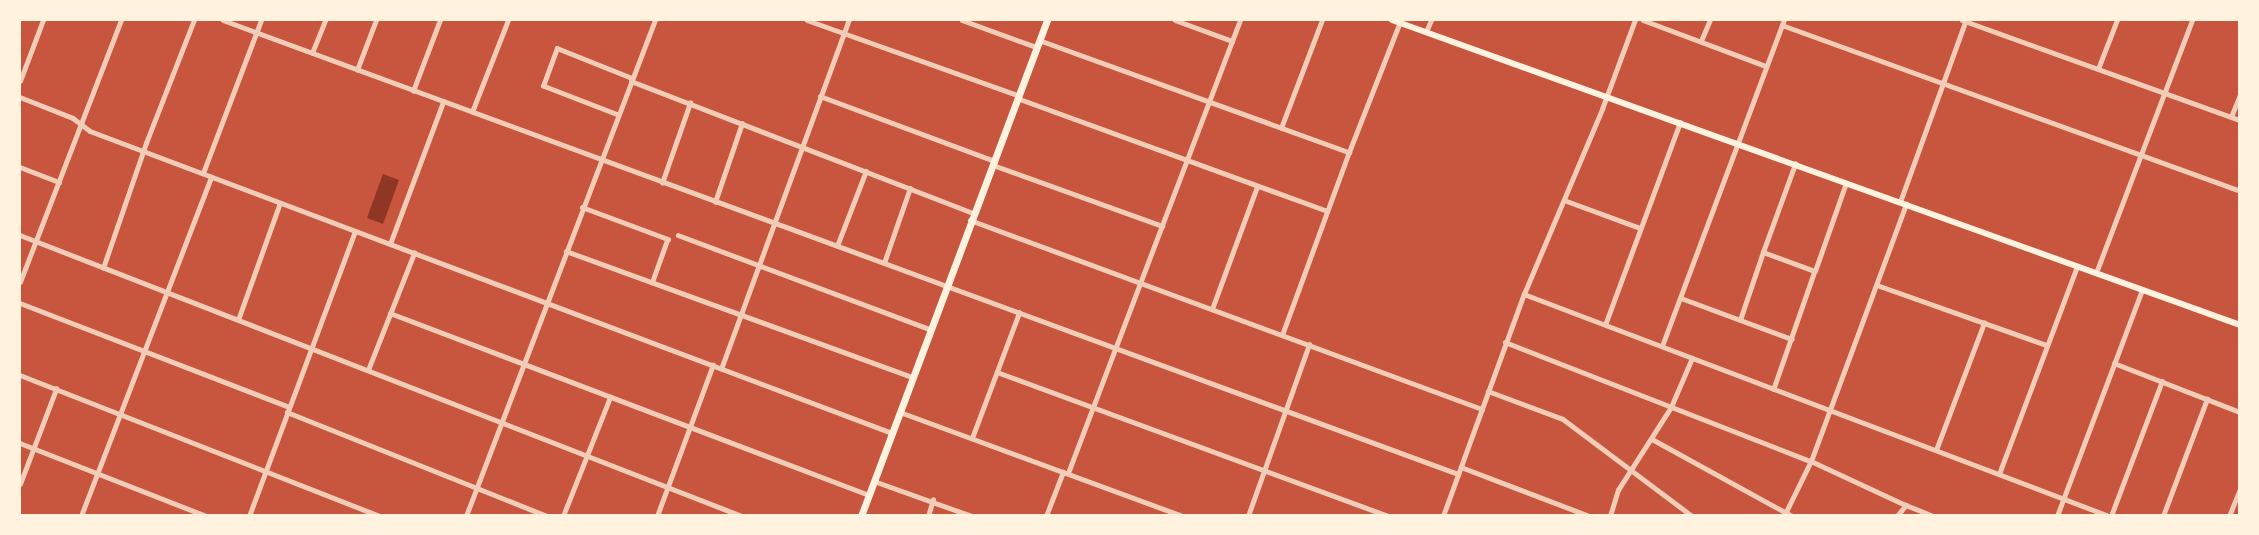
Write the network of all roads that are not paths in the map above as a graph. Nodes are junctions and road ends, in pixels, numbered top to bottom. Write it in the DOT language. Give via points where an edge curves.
graph roads {
  1 [pos="42,20"];
  2 [pos="121,20"];
  3 [pos="194,20"];
  4 [pos="223,20"];
  5 [pos="261,20"];
  6 [pos="325,20"];
  7 [pos="376,20"];
  8 [pos="440,20"];
  9 [pos="508,20"];
  10 [pos="655,20"];
  11 [pos="807,20"];
  12 [pos="849,20"];
  13 [pos="962,20"];
  14 [pos="1047,20"];
  15 [pos="1175,20"];
  16 [pos="1240,20"];
  17 [pos="1322,20"];
  18 [pos="1392,20"];
  19 [pos="1431,20"];
  20 [pos="1635,20"];
  21 [pos="1643,20"];
  22 [pos="1710,20"];
  23 [pos="1965,20"];
  24 [pos="2117,20"];
  25 [pos="2192,20"];
  26 [pos="1400,22"];
  27 [pos="1783,22"];
  28 [pos="256,32"];
  29 [pos="1426,32"];
  30 [pos="844,33"];
  31 [pos="1232,41"];
  32 [pos="1701,41"];
  33 [pos="1038,44"];
  34 [pos="312,53"];
  35 [pos="1766,66"];
  36 [pos="2098,69"];
  37 [pos="357,70"];
  38 [pos="632,79"];
  39 [pos="20,81"];
  40 [pos="1943,84"];
  41 [pos="413,91"];
  42 [pos="2164,93"];
  43 [pos="2240,95"];
  44 [pos="820,96"];
  45 [pos="1607,96"];
  46 [pos="20,97"];
  47 [pos="1017,97"];
  48 [pos="443,102"];
  49 [pos="1209,102"];
  50 [pos="690,103"];
  51 [pos="472,112"];
  52 [pos="618,115"];
  53 [pos="2231,117"];
  54 [pos="2240,120"];
  55 [pos="1680,122"];
  56 [pos="742,123"];
  57 [pos="81,124"];
  58 [pos="1281,128"];
  59 [pos="1738,144"];
  60 [pos="805,147"];
  61 [pos="144,151"];
  62 [pos="1349,152"];
  63 [pos="2141,155"];
  64 [pos="600,160"];
  65 [pos="1186,162"];
  66 [pos="994,163"];
  67 [pos="1795,164"];
  68 [pos="20,167"];
  69 [pos="866,171"];
  70 [pos="203,173"];
  71 [pos="211,177"];
  72 [pos="58,182"];
  73 [pos="662,183"];
  74 [pos="1846,183"];
  75 [pos="1257,187"];
  76 [pos="910,188"];
  77 [pos="2240,191"];
  78 [pos="1564,200"];
  79 [pos="280,202"];
  80 [pos="716,202"];
  81 [pos="1903,203"];
  82 [pos="582,207"];
  83 [pos="1328,211"];
  84 [pos="972,216"];
  85 [pos="776,225"];
  86 [pos="1162,226"];
  87 [pos="1640,228"];
  88 [pos="355,231"];
  89 [pos="20,235"];
  90 [pos="678,236"];
  91 [pos="35,241"];
  92 [pos="390,244"];
  93 [pos="837,246"];
  94 [pos="566,252"];
  95 [pos="1763,252"];
  96 [pos="414,253"];
  97 [pos="884,263"];
  98 [pos="760,266"];
  99 [pos="2077,266"];
  100 [pos="103,268"];
  101 [pos="1815,271"];
  102 [pos="2096,273"];
  103 [pos="653,281"];
  104 [pos="20,282"];
  105 [pos="1140,283"];
  106 [pos="1877,285"];
  107 [pos="945,286"];
  108 [pos="2142,290"];
  109 [pos="166,292"];
  110 [pos="1524,294"];
  111 [pos="1681,298"];
  112 [pos="20,303"];
  113 [pos="547,303"];
  114 [pos="1212,309"];
  115 [pos="390,313"];
  116 [pos="1019,313"];
  117 [pos="742,314"];
  118 [pos="238,320"];
  119 [pos="1740,320"];
  120 [pos="1984,323"];
  121 [pos="1605,325"];
  122 [pos="2240,326"];
  123 [pos="930,329"];
  124 [pos="1282,335"];
  125 [pos="1792,339"];
  126 [pos="1505,342"];
  127 [pos="1309,345"];
  128 [pos="2046,345"];
  129 [pos="1662,346"];
  130 [pos="311,348"];
  131 [pos="1115,348"];
  132 [pos="145,351"];
  133 [pos="1692,357"];
  134 [pos="524,363"];
  135 [pos="2114,363"];
  136 [pos="713,365"];
  137 [pos="721,369"];
  138 [pos="368,370"];
  139 [pos="997,372"];
  140 [pos="20,375"];
  141 [pos="913,377"];
  142 [pos="2162,381"];
  143 [pos="56,389"];
  144 [pos="1774,389"];
  145 [pos="1488,391"];
  146 [pos="610,396"];
  147 [pos="2206,399"];
  148 [pos="1671,407"];
  149 [pos="1092,408"];
  150 [pos="1482,409"];
  151 [pos="288,410"];
  152 [pos="1831,410"];
  153 [pos="2240,411"];
  154 [pos="900,412"];
  155 [pos="1287,412"];
  156 [pos="120,414"];
  157 [pos="502,423"];
  158 [pos="689,427"];
  159 [pos="892,433"];
  160 [pos="972,438"];
  161 [pos="1652,439"];
  162 [pos="20,443"];
  163 [pos="33,448"];
  164 [pos="1936,450"];
  165 [pos="586,455"];
  166 [pos="1811,461"];
  167 [pos="1461,466"];
  168 [pos="1631,470"];
  169 [pos="266,471"];
  170 [pos="1264,471"];
  171 [pos="1066,473"];
  172 [pos="1458,474"];
  173 [pos="1999,474"];
  174 [pos="97,475"];
  175 [pos="874,481"];
  176 [pos="20,484"];
  177 [pos="668,487"];
  178 [pos="477,488"];
  179 [pos="2240,489"];
  180 [pos="869,495"];
  181 [pos="2063,499"];
  182 [pos="933,500"];
  183 [pos="1906,505"];
  184 [pos="1785,514"];
  185 [pos="565,515"];
  186 [pos="81,516"];
  187 [pos="206,516"];
  188 [pos="249,516"];
  189 [pos="380,516"];
  190 [pos="466,516"];
  191 [pos="547,516"];
  192 [pos="657,516"];
  193 [pos="742,516"];
  194 [pos="861,516"];
  195 [pos="928,516"];
  196 [pos="972,516"];
  197 [pos="1046,516"];
  198 [pos="1182,516"];
  199 [pos="1248,516"];
  200 [pos="1388,516"];
  201 [pos="1443,516"];
  202 [pos="1589,516"];
  203 [pos="1610,516"];
  204 [pos="1692,516"];
  205 [pos="1792,516"];
  206 [pos="1898,516"];
  207 [pos="1933,516"];
  208 [pos="2057,516"];
  209 [pos="2110,516"];
  210 [pos="2163,516"];
  211 [pos="2229,516"];
  1 -- 39 [label="street"];
  2 -- 57 [label="street"];
  3 -- 61 [label="street"];
  4 -- 28 [label="street"];
  5 -- 28 [label="street"];
  6 -- 34 [label="street"];
  7 -- 37 [label="street"];
  8 -- 41 [label="street"];
  9 -- 51 [label="street"];
  10 -- 38 [label="street"];
  11 -- 30 [label="street"];
  12 -- 30 [label="street"];
  13 -- 33 [label="street"];
  14 -- 33 [label="main road"];
  15 -- 31 [label="street"];
  16 -- 31 [label="street"];
  17 -- 58 [label="street"];
  18 -- 26 [label="main road"];
  19 -- 29 [label="street"];
  20 -- 45 [label="street"];
  21 -- 32 [label="street"];
  22 -- 32 [label="street"];
  23 -- 36 [label="street"];
  23 -- 40 [label="street"];
  24 -- 36 [label="street"];
  25 -- 42 [label="street"];
  26 -- 29 [label="main road"];
  26 -- 62 [label="street"];
  27 -- 35 [label="street"];
  27 -- 40 [label="street"];
  28 -- 34 [label="street"];
  28 -- 70 [label="street"];
  29 -- 45 [label="main road"];
  30 -- 44 [label="street"];
  30 -- 47 [label="street"];
  31 -- 49 [label="street"];
  32 -- 35 [label="street"];
  33 -- 47 [label="main road"];
  33 -- 49 [label="street"];
  34 -- 37 [label="street"];
  35 -- 59 [label="street"];
  36 -- 42 [label="street"];
  37 -- 41 [label="street"];
  38 -- 50 [label="street"];
  38 -- 52 [label="street"];
  38 -- 52 [label="street" via="557,48 543,86"];
  40 -- 63 [label="street"];
  40 -- 81 [label="street"];
  41 -- 48 [label="street"];
  42 -- 53 [label="street"];
  42 -- 63 [label="street"];
  43 -- 53 [label="street"];
  44 -- 60 [label="street"];
  44 -- 66 [label="street"];
  45 -- 55 [label="main road"];
  45 -- 78 [label="street"];
  46 -- 57 [label="street"];
  47 -- 65 [label="street"];
  47 -- 66 [label="main road"];
  48 -- 51 [label="street"];
  48 -- 92 [label="street"];
  49 -- 58 [label="street"];
  49 -- 65 [label="street"];
  50 -- 56 [label="street"];
  50 -- 73 [label="street"];
  51 -- 64 [label="street"];
  52 -- 64 [label="street"];
  53 -- 54 [label="street"];
  55 -- 59 [label="main road"];
  55 -- 87 [label="street"];
  56 -- 60 [label="street"];
  56 -- 80 [label="street"];
  57 -- 61 [label="street"];
  57 -- 72 [label="street"];
  58 -- 62 [label="street"];
  59 -- 67 [label="main road"];
  59 -- 111 [label="street"];
  60 -- 69 [label="street"];
  60 -- 85 [label="street"];
  61 -- 70 [label="street"];
  61 -- 100 [label="street"];
  62 -- 83 [label="street"];
  63 -- 77 [label="street"];
  63 -- 102 [label="street"];
  64 -- 73 [label="street"];
  64 -- 82 [label="street"];
  65 -- 75 [label="street"];
  65 -- 86 [label="street"];
  66 -- 84 [label="main road"];
  66 -- 86 [label="street"];
  67 -- 74 [label="main road"];
  67 -- 95 [label="street"];
  68 -- 72 [label="street"];
  69 -- 76 [label="street"];
  69 -- 93 [label="street"];
  70 -- 71 [label="street"];
  71 -- 79 [label="street"];
  71 -- 109 [label="street"];
  72 -- 91 [label="street"];
  73 -- 80 [label="street"];
  74 -- 81 [label="main road"];
  74 -- 101 [label="street"];
  75 -- 83 [label="street"];
  75 -- 114 [label="street"];
  76 -- 84 [label="street"];
  76 -- 97 [label="street"];
  78 -- 87 [label="street"];
  78 -- 110 [label="street"];
  79 -- 88 [label="street"];
  79 -- 118 [label="street"];
  80 -- 85 [label="street"];
  81 -- 99 [label="main road"];
  81 -- 106 [label="street"];
  82 -- 94 [label="street"];
  82 -- 103 [label="street" via="668,239"];
  83 -- 124 [label="street"];
  84 -- 105 [label="street"];
  84 -- 107 [label="main road"];
  85 -- 93 [label="street"];
  85 -- 98 [label="street"];
  86 -- 105 [label="street"];
  87 -- 121 [label="street"];
  88 -- 92 [label="street"];
  88 -- 130 [label="street"];
  89 -- 91 [label="street"];
  90 -- 98 [label="street"];
  91 -- 100 [label="street"];
  91 -- 104 [label="street"];
  92 -- 96 [label="street"];
  93 -- 97 [label="street"];
  94 -- 103 [label="street"];
  94 -- 113 [label="street"];
  95 -- 101 [label="street"];
  95 -- 119 [label="street"];
  96 -- 113 [label="street"];
  96 -- 115 [label="street"];
  97 -- 107 [label="street"];
  98 -- 117 [label="street"];
  98 -- 123 [label="street"];
  99 -- 102 [label="main road"];
  99 -- 128 [label="street"];
  100 -- 109 [label="street"];
  101 -- 125 [label="street"];
  102 -- 108 [label="main road"];
  103 -- 117 [label="street"];
  105 -- 114 [label="street"];
  105 -- 131 [label="street"];
  106 -- 120 [label="street"];
  106 -- 152 [label="street"];
  107 -- 116 [label="street"];
  107 -- 123 [label="main road"];
  108 -- 122 [label="main road"];
  108 -- 135 [label="street"];
  109 -- 118 [label="street"];
  109 -- 132 [label="street"];
  110 -- 121 [label="street"];
  110 -- 126 [label="street"];
  111 -- 119 [label="street"];
  111 -- 129 [label="street"];
  112 -- 132 [label="street"];
  113 -- 134 [label="street"];
  113 -- 136 [label="street"];
  114 -- 124 [label="street"];
  115 -- 134 [label="street"];
  115 -- 138 [label="street"];
  116 -- 131 [label="street"];
  116 -- 139 [label="street"];
  117 -- 137 [label="street"];
  117 -- 141 [label="street"];
  118 -- 130 [label="street"];
  119 -- 125 [label="street"];
  120 -- 128 [label="street"];
  120 -- 164 [label="street"];
  121 -- 129 [label="street"];
  123 -- 141 [label="main road"];
  124 -- 127 [label="street"];
  125 -- 144 [label="street"];
  126 -- 145 [label="street"];
  126 -- 148 [label="street"];
  127 -- 150 [label="street"];
  127 -- 155 [label="street"];
  128 -- 173 [label="street"];
  129 -- 133 [label="street"];
  130 -- 138 [label="street"];
  130 -- 151 [label="street"];
  131 -- 149 [label="street"];
  131 -- 155 [label="street"];
  132 -- 151 [label="street"];
  132 -- 156 [label="street"];
  133 -- 144 [label="street"];
  133 -- 148 [label="street"];
  134 -- 146 [label="street"];
  134 -- 157 [label="street"];
  135 -- 142 [label="street"];
  135 -- 181 [label="street"];
  136 -- 137 [label="street"];
  136 -- 158 [label="street"];
  137 -- 159 [label="street"];
  138 -- 157 [label="street"];
  139 -- 149 [label="street"];
  139 -- 160 [label="street"];
  140 -- 143 [label="street"];
  141 -- 154 [label="main road"];
  142 -- 147 [label="street"];
  142 -- 209 [label="street"];
  143 -- 156 [label="street"];
  143 -- 163 [label="street"];
  144 -- 152 [label="street"];
  145 -- 150 [label="street"];
  145 -- 168 [label="street" via="1563,419"];
  146 -- 158 [label="street"];
  146 -- 165 [label="street"];
  147 -- 153 [label="street"];
  147 -- 210 [label="street"];
  148 -- 161 [label="street"];
  148 -- 166 [label="street"];
  149 -- 170 [label="street"];
  149 -- 171 [label="street"];
  150 -- 167 [label="street"];
  151 -- 169 [label="street"];
  151 -- 178 [label="street"];
  152 -- 164 [label="street"];
  152 -- 166 [label="street"];
  154 -- 159 [label="main road"];
  154 -- 160 [label="street"];
  155 -- 170 [label="street"];
  155 -- 172 [label="street"];
  156 -- 169 [label="street"];
  156 -- 174 [label="street"];
  157 -- 165 [label="street"];
  157 -- 178 [label="street"];
  158 -- 177 [label="street"];
  158 -- 180 [label="street"];
  159 -- 175 [label="main road"];
  160 -- 171 [label="street"];
  161 -- 168 [label="street"];
  161 -- 184 [label="street"];
  162 -- 163 [label="street"];
  163 -- 174 [label="street"];
  163 -- 176 [label="street"];
  164 -- 173 [label="street"];
  165 -- 177 [label="street"];
  165 -- 185 [label="street"];
  166 -- 183 [label="street"];
  166 -- 184 [label="street"];
  167 -- 172 [label="street"];
  167 -- 202 [label="street"];
  168 -- 203 [label="street" via="1618,490"];
  168 -- 204 [label="street"];
  169 -- 188 [label="street"];
  169 -- 189 [label="street"];
  170 -- 199 [label="street"];
  170 -- 200 [label="street"];
  171 -- 197 [label="street"];
  171 -- 198 [label="street"];
  172 -- 201 [label="street"];
  173 -- 181 [label="street"];
  174 -- 186 [label="street"];
  174 -- 187 [label="street"];
  175 -- 180 [label="main road"];
  175 -- 182 [label="street"];
  177 -- 192 [label="street"];
  177 -- 193 [label="street"];
  178 -- 190 [label="street"];
  178 -- 191 [label="street"];
  179 -- 211 [label="street"];
  180 -- 194 [label="main road"];
  181 -- 208 [label="street"];
  181 -- 209 [label="street"];
  182 -- 195 [label="street"];
  182 -- 196 [label="street"];
  183 -- 206 [label="street"];
  183 -- 207 [label="street"];
  184 -- 205 [label="street"];
}
